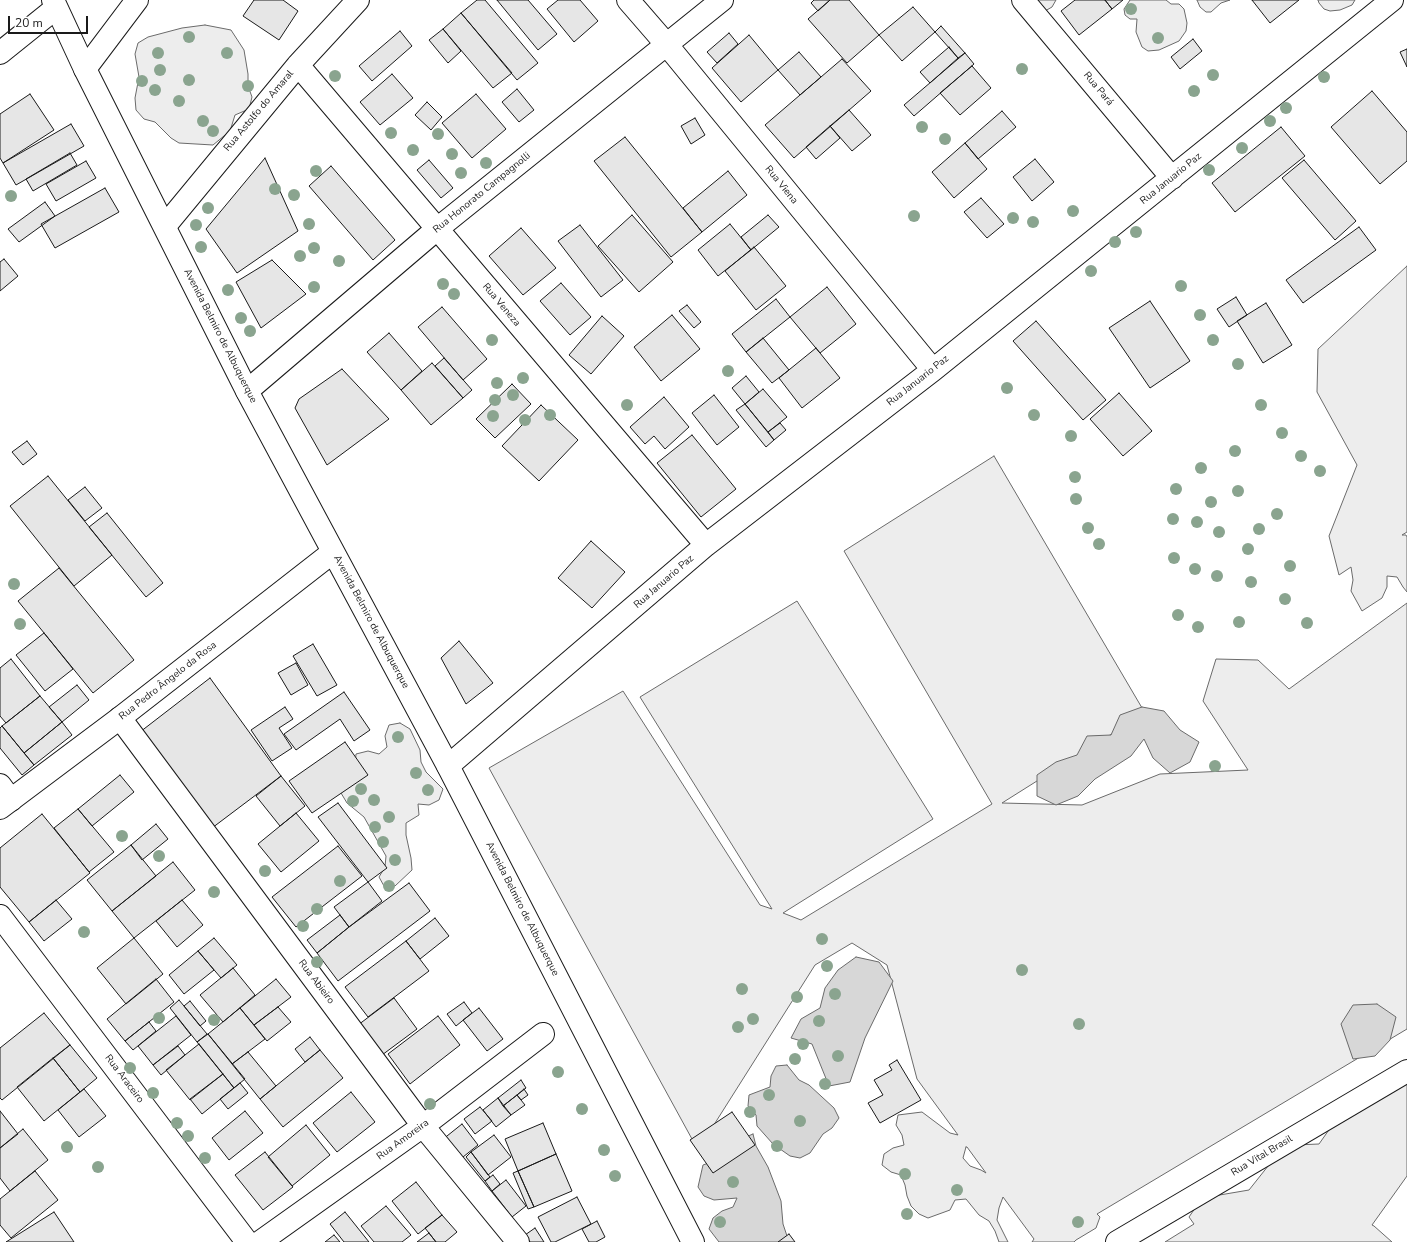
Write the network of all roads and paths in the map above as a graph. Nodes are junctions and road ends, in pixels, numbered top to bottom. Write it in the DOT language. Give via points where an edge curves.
graph roads {
  1 [pos="137,0"];
  2 [pos="358,0"];
  3 [pos="628,0"];
  4 [pos="722,0"];
  5 [pos="1023,0"];
  6 [pos="1392,0"];
  7 [pos="54,4"];
  8 [pos="667,45"];
  9 [pos="0,53"];
  10 [pos="298,65"];
  11 [pos="85,69"];
  12 [pos="1172,178"];
  13 [pos="165,226"];
  14 [pos="437,229"];
  15 [pos="933,370"];
  16 [pos="247,391"];
  17 [pos="706,545"];
  18 [pos="333,552"];
  19 [pos="120,718"];
  20 [pos="448,766"];
  21 [pos="4,798"];
  22 [pos="0,916"];
  23 [pos="543,1034"];
  24 [pos="1407,1071"];
  25 [pos="423,1126"];
  26 [pos="247,1242"];
  27 [pos="260,1242"];
  28 [pos="518,1242"];
  29 [pos="693,1242"];
  30 [pos="1117,1242"];
  1 -- 11 [label="street"];
  2 -- 10 [label="street, Rua Astolfo do Amaral"];
  3 -- 8 [label="street, Rua Viena"];
  4 -- 8 [label="street, Rua Honorato Campagnolli"];
  5 -- 12 [label="street, Rua Pará"];
  6 -- 12 [label="street, Rua Januario Paz"];
  7 -- 9 [label="street"];
  7 -- 11 [label="street, Avenida Belmiro de Albuquerque"];
  8 -- 14 [label="street, Rua Honorato Campagnolli"];
  8 -- 15 [label="street, Rua Viena"];
  10 -- 13 [label="street, Rua Astolfo do Amaral"];
  10 -- 14 [label="street, Rua Veneza"];
  11 -- 13 [label="street, Avenida Belmiro de Albuquerque"];
  12 -- 15 [label="street, Rua Januario Paz"];
  13 -- 16 [label="street, Avenida Belmiro de Albuquerque"];
  14 -- 16 [label="street, Rua Honorato Campagnolli"];
  14 -- 17 [label="street, Rua Veneza"];
  15 -- 17 [label="street, Rua Januario Paz"];
  16 -- 18 [label="street, Avenida Belmiro de Albuquerque"];
  17 -- 20 [label="street, Rua Januario Paz"];
  18 -- 19 [label="street, Rua Pedro Ângelo da Rosa"];
  18 -- 20 [label="street, Avenida Belmiro de Albuquerque"];
  19 -- 21 [label="street, Rua Pedro Ângelo da Rosa"];
  19 -- 25 [label="street, Rua Abieiro"];
  20 -- 29 [label="street, Avenida Belmiro de Albuquerque"];
  22 -- 26 [label="street, Rua Araceiro"];
  23 -- 25 [label="street, Rua Amoreira"];
  24 -- 30 [label="street, Rua Vital Brasil"];
  25 -- 27 [label="street, Rua Amoreira"];
  25 -- 28 [label="street, Rua Abieiro"];
}
